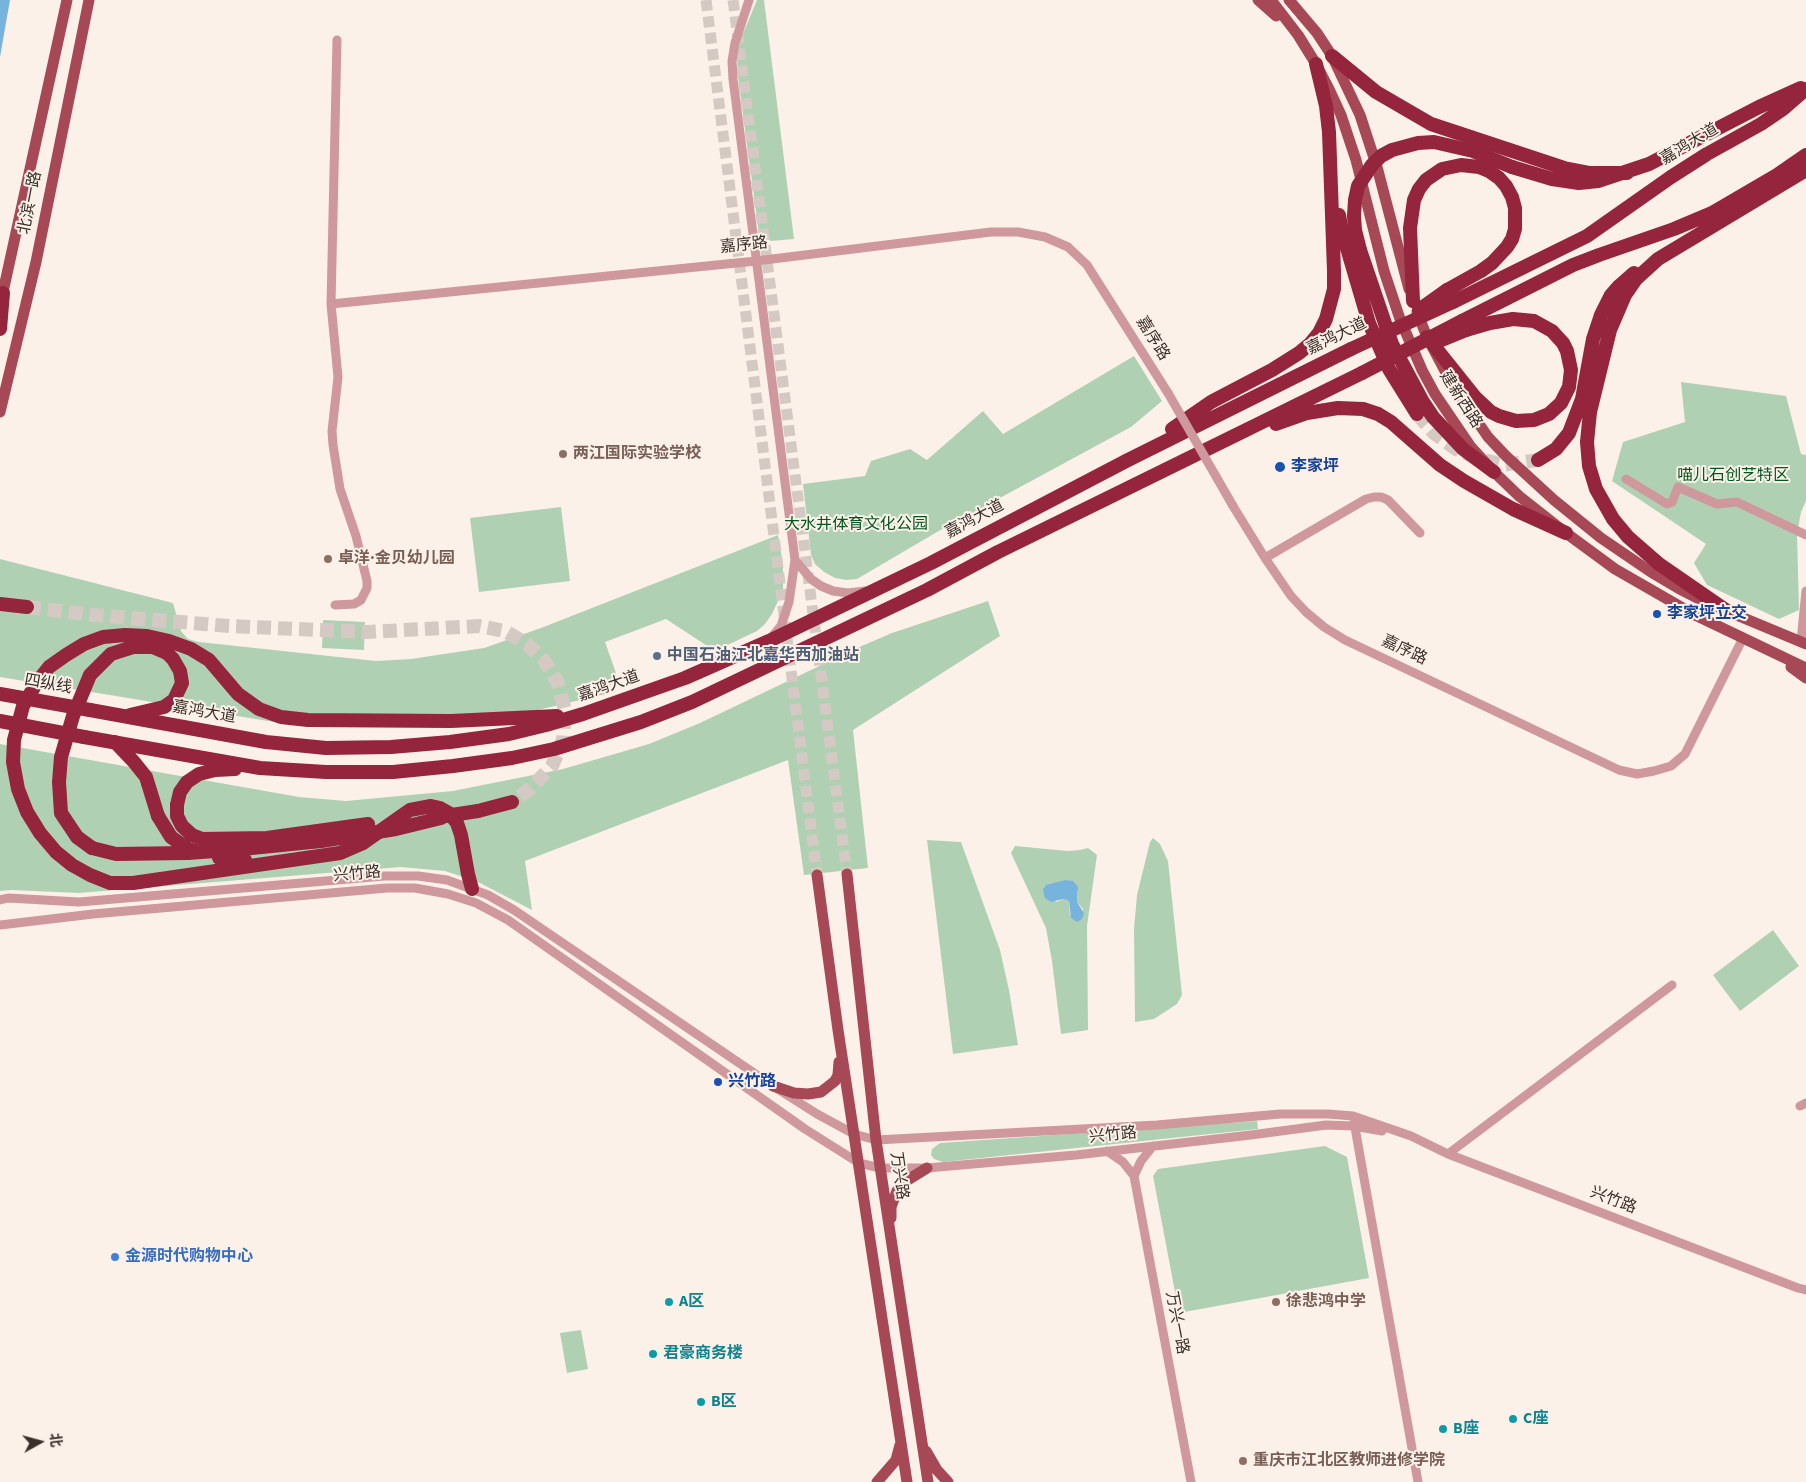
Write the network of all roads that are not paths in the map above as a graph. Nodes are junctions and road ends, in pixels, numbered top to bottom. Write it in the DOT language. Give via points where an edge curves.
graph roads {
  1 [pos="68,0"];
  2 [pos="88,0"];
  3 [pos="749,0"];
  4 [pos="1258,0"];
  5 [pos="1270,0"];
  6 [pos="1289,0"];
  7 [pos="1298,36"];
  8 [pos="337,40"];
  9 [pos="1332,56"];
  10 [pos="1316,64"];
  11 [pos="1806,85"];
  12 [pos="1806,89"];
  13 [pos="1329,132"];
  14 [pos="1806,155"];
  15 [pos="1806,170"];
  16 [pos="1627,173"];
  17 [pos="1658,259"];
  18 [pos="756,261"];
  19 [pos="1450,296"];
  20 [pos="2,299"];
  21 [pos="1413,301"];
  22 [pos="332,304"];
  23 [pos="1464,325"];
  24 [pos="0,330"];
  25 [pos="1375,337"];
  26 [pos="1426,337"];
  27 [pos="0,412"];
  28 [pos="1416,414"];
  29 [pos="1223,442"];
  30 [pos="1128,460"];
  31 [pos="1538,460"];
  32 [pos="1494,472"];
  33 [pos="1626,478"];
  34 [pos="1420,533"];
  35 [pos="1566,533"];
  36 [pos="1806,535"];
  37 [pos="1265,558"];
  38 [pos="796,560"];
  39 [pos="871,591"];
  40 [pos="1806,591"];
  41 [pos="335,605"];
  42 [pos="0,606"];
  43 [pos="27,607"];
  44 [pos="1730,612"];
  45 [pos="1743,638"];
  46 [pos="770,640"];
  47 [pos="1803,643"];
  48 [pos="1758,645"];
  49 [pos="1806,668"];
  50 [pos="1806,678"];
  51 [pos="0,694"];
  52 [pos="90,710"];
  53 [pos="583,714"];
  54 [pos="124,716"];
  55 [pos="0,722"];
  56 [pos="114,742"];
  57 [pos="260,768"];
  58 [pos="512,802"];
  59 [pos="441,818"];
  60 [pos="269,862"];
  61 [pos="847,874"];
  62 [pos="817,875"];
  63 [pos="472,888"];
  64 [pos="3,900"];
  65 [pos="1,924"];
  66 [pos="1672,985"];
  67 [pos="838,1030"];
  68 [pos="773,1086"];
  69 [pos="1354,1121"];
  70 [pos="854,1134"];
  71 [pos="876,1140"];
  72 [pos="1153,1146"];
  73 [pos="1107,1151"];
  74 [pos="1448,1154"];
  75 [pos="859,1163"];
  76 [pos="880,1168"];
  77 [pos="928,1168"];
  78 [pos="1134,1176"];
  79 [pos="890,1239"];
  80 [pos="1806,1290"];
  81 [pos="894,1390"];
  82 [pos="915,1396"];
  83 [pos="902,1441"];
  84 [pos="922,1446"];
  85 [pos="1189,1480"];
  86 [pos="877,1482"];
  87 [pos="907,1482"];
  88 [pos="928,1482"];
  89 [pos="948,1482"];
  90 [pos="1418,1482"];
  1 -- 20 [label="main road, 北滨一路"];
  2 -- 27 [label="main road, 北滨一路" via="36,262"];
  3 -- 18 [label="street" via="732,61"];
  4 -- 7 [label="main road"];
  5 -- 7 [label="main road, 建新西路"];
  6 -- 9 [label="main road, 建新西路"];
  7 -- 10 [label="main road, 建新西路"];
  8 -- 22 [label="street"];
  9 -- 16 [label="highway" via="1376,92 1431,124 1564,168 1590,173"];
  9 -- 21 [label="main road, 建新西路" via="1369,141"];
  10 -- 13 [label="highway"];
  10 -- 32 [label="main road, 建新西路" via="1349,139 1392,295 1410,345 1443,407"];
  11 -- 16 [label="highway"];
  12 -- 19 [label="highway, 嘉鸿大道" via="1784,109 1672,177 1587,236"];
  13 -- 25 [label="highway" via="1342,231"];
  13 -- 30 [label="highway" via="1334,288 1319,334 1287,362 1211,402"];
  14 -- 23 [label="highway" via="1712,213 1573,266"];
  15 -- 17 [label="highway"];
  16 -- 32 [label="highway, bridge" via="1579,183 1552,179 1473,151 1434,142 1418,142 1381,156 1358,186 1355,230 1392,344 1433,417 1463,449"];
  17 -- 31 [label="highway" via="1626,280 1606,304 1594,333 1582,399 1574,422 1556,449"];
  17 -- 44 [label="highway" via="1630,286 1610,330 1588,427 1589,466 1600,499 1628,537 1659,564"];
  18 -- 22 [label="street, 嘉序路"];
  18 -- 37 [label="street, 嘉序路, bridge" via="991,232 1045,237 1068,247 1087,265 1168,393"];
  18 -- 38 [label="street"];
  19 -- 21 [label="highway" via="1492,263 1507,247 1515,229 1512,196 1499,178 1479,167 1460,165 1442,169 1419,189 1410,228"];
  19 -- 25 [label="highway, 嘉鸿大道, bridge"];
  20 -- 24 [label="highway"];
  21 -- 26 [label="main road, 建新西路"];
  22 -- 41 [label="street" via="338,377 332,445 340,489 367,580 360,600 354,604"];
  23 -- 26 [label="highway" via="1513,319 1534,321 1552,331 1567,351 1571,370 1569,387 1561,402 1548,414 1534,420 1516,421 1499,416 1475,397"];
  23 -- 29 [label="highway, bridge"];
  25 -- 28 [label="highway" via="1389,369"];
  25 -- 30 [label="highway, 嘉鸿大道, bridge"];
  26 -- 44 [label="main road, 建新西路" via="1452,386 1474,418 1488,437 1530,479 1580,523 1630,558 1678,588"];
  29 -- 35 [label="highway" via="1306,413 1338,408 1363,409 1391,422 1440,465 1464,481 1513,509"];
  29 -- 57 [label="highway" via="847,629 692,702 641,722 554,749 452,766 393,772"];
  30 -- 39 [label="highway, 嘉鸿大道"];
  32 -- 35 [label="main road, 建新西路"];
  33 -- 36 [label="street" via="1667,504 1672,502 1678,487 1717,504 1737,502"];
  34 -- 37 [label="street" via="1388,500 1374,497"];
  35 -- 45 [label="main road, 建新西路" via="1661,597"];
  37 -- 45 [label="street, 嘉序路" via="1306,612 1345,640 1619,770 1637,774 1671,766 1685,754"];
  38 -- 39 [label="street" via="811,579 833,591"];
  38 -- 46 [label="street" via="789,602 781,626"];
  39 -- 46 [label="highway, 嘉鸿大道"];
  40 -- 47 [label="street"];
  42 -- 43 [label="highway"];
  44 -- 47 [label="main road, 建新西路"];
  45 -- 48 [label="main road, 建新西路"];
  46 -- 53 [label="highway, 嘉鸿大道" via="685,678"];
  48 -- 49 [label="main road, 建新西路"];
  48 -- 50 [label="main road"];
  51 -- 52 [label="highway, 四纵线, bridge"];
  52 -- 54 [label="highway, 嘉鸿大道"];
  53 -- 54 [label="highway, 嘉鸿大道" via="509,734 450,742 326,748 266,742"];
  53 -- 60 [label="highway" via="441,722 281,717 259,709 238,694 209,660 191,649 147,636 103,637 84,644 49,667 23,706 14,740 13,762 27,812 56,852 84,872 110,883 133,883"];
  54 -- 59 [label="highway, bridge" via="164,707 174,700 182,683 180,671 167,653 153,647 133,647 111,654 90,675 73,716 61,757 60,813 77,837 92,848 116,854 242,849 321,841"];
  55 -- 56 [label="highway, bridge"];
  56 -- 57 [label="highway"];
  56 -- 60 [label="highway, bridge" via="146,778 158,816 171,837 188,849 219,858"];
  57 -- 59 [label="highway, bridge" via="215,770 187,782 177,805 177,816 182,826 202,840 267,838 394,820"];
  58 -- 59 [label="highway, bridge"];
  60 -- 63 [label="highway" via="340,853 363,844 410,810 431,806 449,813 457,823"];
  61 -- 71 [label="main road, 万兴路"];
  62 -- 67 [label="main road"];
  63 -- 64 [label="street, 兴竹路" via="418,876 384,876 79,902"];
  63 -- 68 [label="street, 兴竹路" via="514,910"];
  65 -- 75 [label="street, 兴竹路" via="387,888 415,888 448,894 476,903 508,920 805,1129"];
  66 -- 74 [label="street"];
  67 -- 68 [label="main road" via="839,1067 831,1086 808,1094"];
  67 -- 70 [label="main road"];
  68 -- 70 [label="street, 兴竹路"];
  69 -- 71 [label="street, 兴竹路" via="1328,1114 1280,1114 1157,1125"];
  69 -- 72 [label="street, 兴竹路"];
  69 -- 74 [label="street, 兴竹路" via="1411,1136"];
  69 -- 90 [label="street"];
  70 -- 71 [label="street, 兴竹路"];
  70 -- 75 [label="main road"];
  71 -- 76 [label="main road, 万兴路"];
  72 -- 73 [label="street, 兴竹路"];
  72 -- 78 [label="street"];
  73 -- 77 [label="street, 兴竹路"];
  73 -- 78 [label="street" via="1123,1162"];
  74 -- 80 [label="street, 兴竹路"];
  75 -- 76 [label="street, 兴竹路"];
  75 -- 81 [label="main road"];
  76 -- 77 [label="street, 兴竹路"];
  76 -- 79 [label="main road, 万兴路"];
  77 -- 79 [label="main road" via="897,1191 891,1207"];
  78 -- 85 [label="street, 万兴一路"];
  79 -- 82 [label="main road, 万兴路"];
  81 -- 82 [label="main road" via="901,1406 907,1410 912,1407"];
  81 -- 83 [label="main road"];
  82 -- 84 [label="main road, 万兴路"];
  83 -- 86 [label="main road" via="896,1460"];
  83 -- 87 [label="main road"];
  84 -- 88 [label="main road, 万兴路"];
  84 -- 89 [label="main road"];
}
